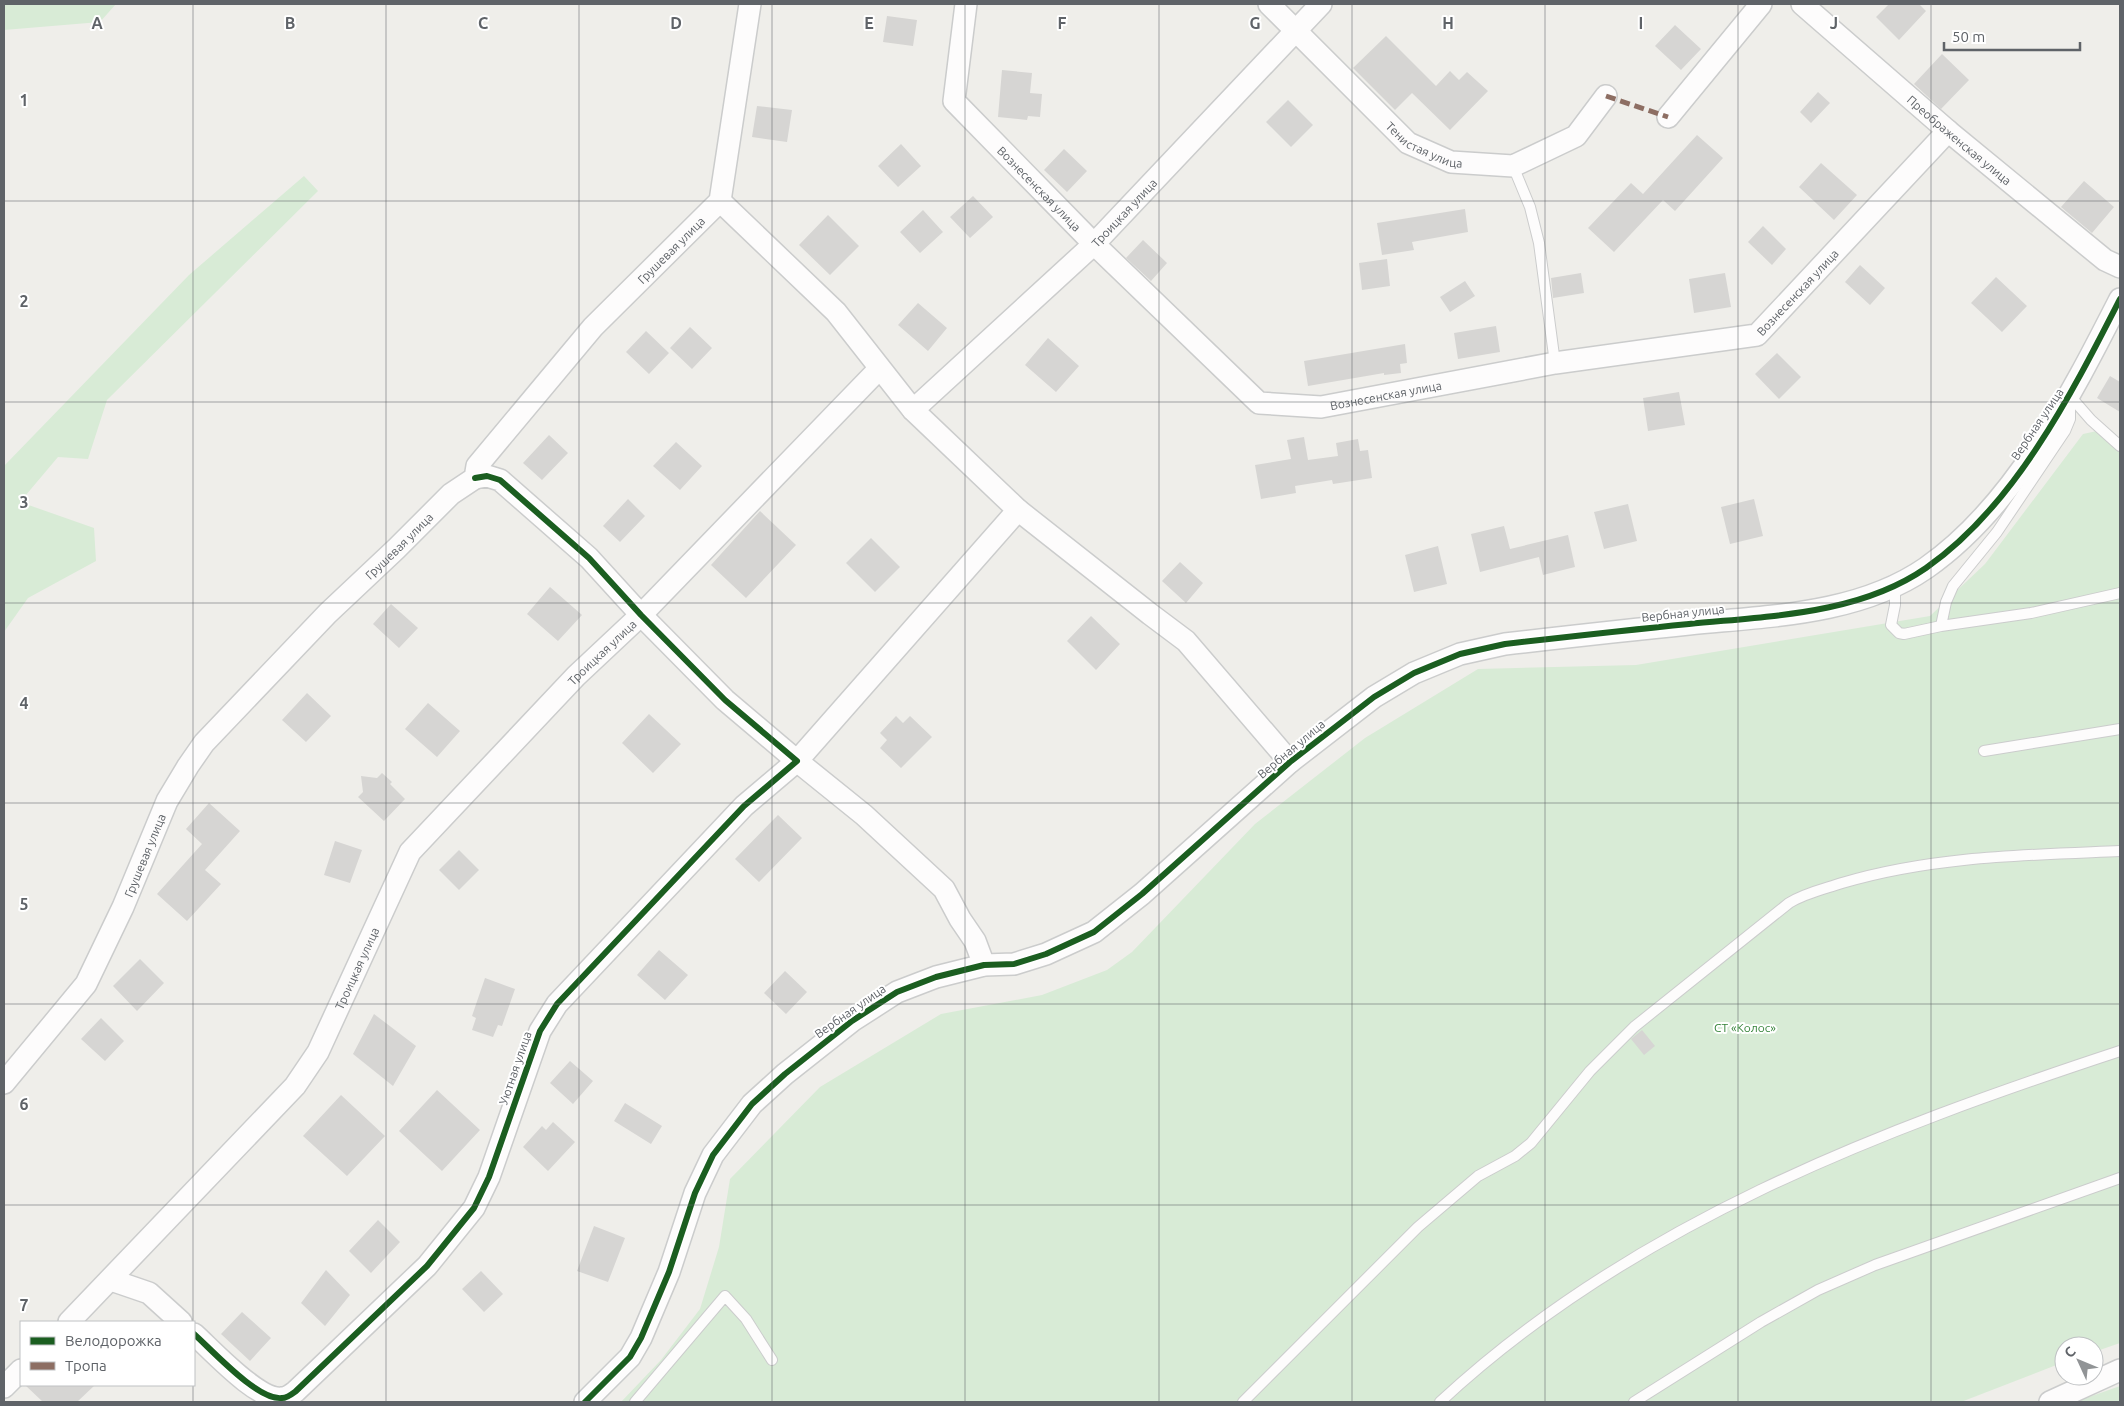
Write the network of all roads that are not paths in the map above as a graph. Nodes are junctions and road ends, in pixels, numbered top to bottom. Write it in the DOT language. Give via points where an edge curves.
graph roads {
  1 [pos="750,4"];
  2 [pos="966,4"];
  3 [pos="1269,4"];
  4 [pos="1321,4"];
  5 [pos="1761,4"];
  6 [pos="1802,4"];
  7 [pos="1296,30"];
  8 [pos="1606,96"];
  9 [pos="1668,117"];
  10 [pos="1948,130"];
  11 [pos="1513,166"];
  12 [pos="720,201"];
  13 [pos="1094,244"];
  14 [pos="2120,268"];
  15 [pos="2120,299"];
  16 [pos="1556,363"];
  17 [pos="879,369"];
  18 [pos="2070,396"];
  19 [pos="913,410"];
  20 [pos="2120,446"];
  21 [pos="475,478"];
  22 [pos="1018,510"];
  23 [pos="1895,585"];
  24 [pos="2120,592"];
  25 [pos="641,615"];
  26 [pos="1941,626"];
  27 [pos="2120,729"];
  28 [pos="1984,751"];
  29 [pos="797,761"];
  30 [pos="1290,762"];
  31 [pos="2120,851"];
  32 [pos="984,965"];
  33 [pos="2120,1051"];
  34 [pos="4,1082"];
  35 [pos="2120,1178"];
  36 [pos="111,1280"];
  37 [pos="70,1321"];
  38 [pos="180,1321"];
  39 [pos="195,1335"];
  40 [pos="772,1360"];
  41 [pos="2120,1370"];
  42 [pos="20,1371"];
  43 [pos="4,1387"];
  44 [pos="585,1402"];
  45 [pos="635,1402"];
  46 [pos="1243,1402"];
  47 [pos="1440,1402"];
  48 [pos="1634,1402"];
  49 [pos="2050,1402"];
  1 -- 12 [label="street"];
  2 -- 13 [label="street, Вознесенская улица" via="954,101"];
  3 -- 7 [label="street, Тенистая улица"];
  4 -- 7 [label="street, Троицкая улица"];
  5 -- 9 [label="street"];
  6 -- 10 [label="street, Преображенская улица"];
  7 -- 11 [label="street, Тенистая улица" via="1408,143 1451,162"];
  7 -- 13 [label="street, Троицкая улица"];
  8 -- 11 [label="street, Тенистая улица" via="1576,136"];
  10 -- 14 [label="street, Преображенская улица" via="2105,260"];
  10 -- 16 [label="street, Вознесенская улица" via="1757,335"];
  11 -- 16 [label="lane" via="1530,207 1539,243"];
  12 -- 17 [label="street" via="836,312"];
  12 -- 21 [label="street, Грушевая улица" via="593,327 477,466"];
  13 -- 16 [label="street, Вознесенская улица" via="1258,403 1321,407"];
  13 -- 19 [label="street, Троицкая улица"];
  15 -- 18 [label="street, Вербная улица"];
  17 -- 19 [label="street"];
  17 -- 25 [label="street, Троицкая улица"];
  18 -- 20 [label="lane"];
  18 -- 23 [label="street, Вербная улица" via="2004,494 1966,535 1926,568"];
  18 -- 26 [label="lane" via="2070,419 2065,431 1997,532 1953,586"];
  19 -- 22 [label="street"];
  21 -- 25 [label="street" via="487,476 510,488 589,558"];
  21 -- 34 [label="street, Грушевая улица" via="451,494 328,613 204,743 167,801 123,907 86,984"];
  22 -- 29 [label="street, Уютная улица"];
  22 -- 30 [label="street" via="1186,641"];
  23 -- 26 [label="lane" via="1891,625 1894,630 1904,634"];
  23 -- 30 [label="street, Вербная улица" via="1858,599 1803,612 1524,642 1460,654 1414,673 1374,697"];
  24 -- 26 [label="lane" via="2031,613"];
  25 -- 29 [label="street" via="725,700"];
  25 -- 36 [label="street, Троицкая улица" via="576,676 410,852 318,1052 295,1086"];
  27 -- 28 [label="lane"];
  29 -- 32 [label="street" via="864,815 944,889 975,941"];
  29 -- 39 [label="street, Уютная улица" via="744,806 557,1004 540,1031 489,1177 474,1208 427,1266 296,1392 284,1398 258,1391"];
  30 -- 32 [label="street, Вербная улица" via="1142,894 1094,932 1046,954 1014,964"];
  31 -- 46 [label="lane" via="1961,859 1877,873 1801,896 1789,903 1634,1027 1590,1071 1531,1143 1515,1156 1478,1176 1418,1227"];
  32 -- 44 [label="street, Вербная улица" via="936,977 897,992 852,1021 752,1104 713,1155 695,1193 669,1272 641,1338 630,1357"];
  33 -- 47 [label="lane" via="2008,1088 1872,1140 1736,1202 1612,1270 1532,1325"];
  35 -- 48 [label="lane" via="1884,1262 1818,1290"];
  36 -- 37 [label="street, Троицкая улица"];
  36 -- 38 [label="street" via="148,1293"];
  40 -- 45 [label="lane" via="746,1319 725,1296"];
  41 -- 49 [label="street"];
  42 -- 43 [label="street"];
}
